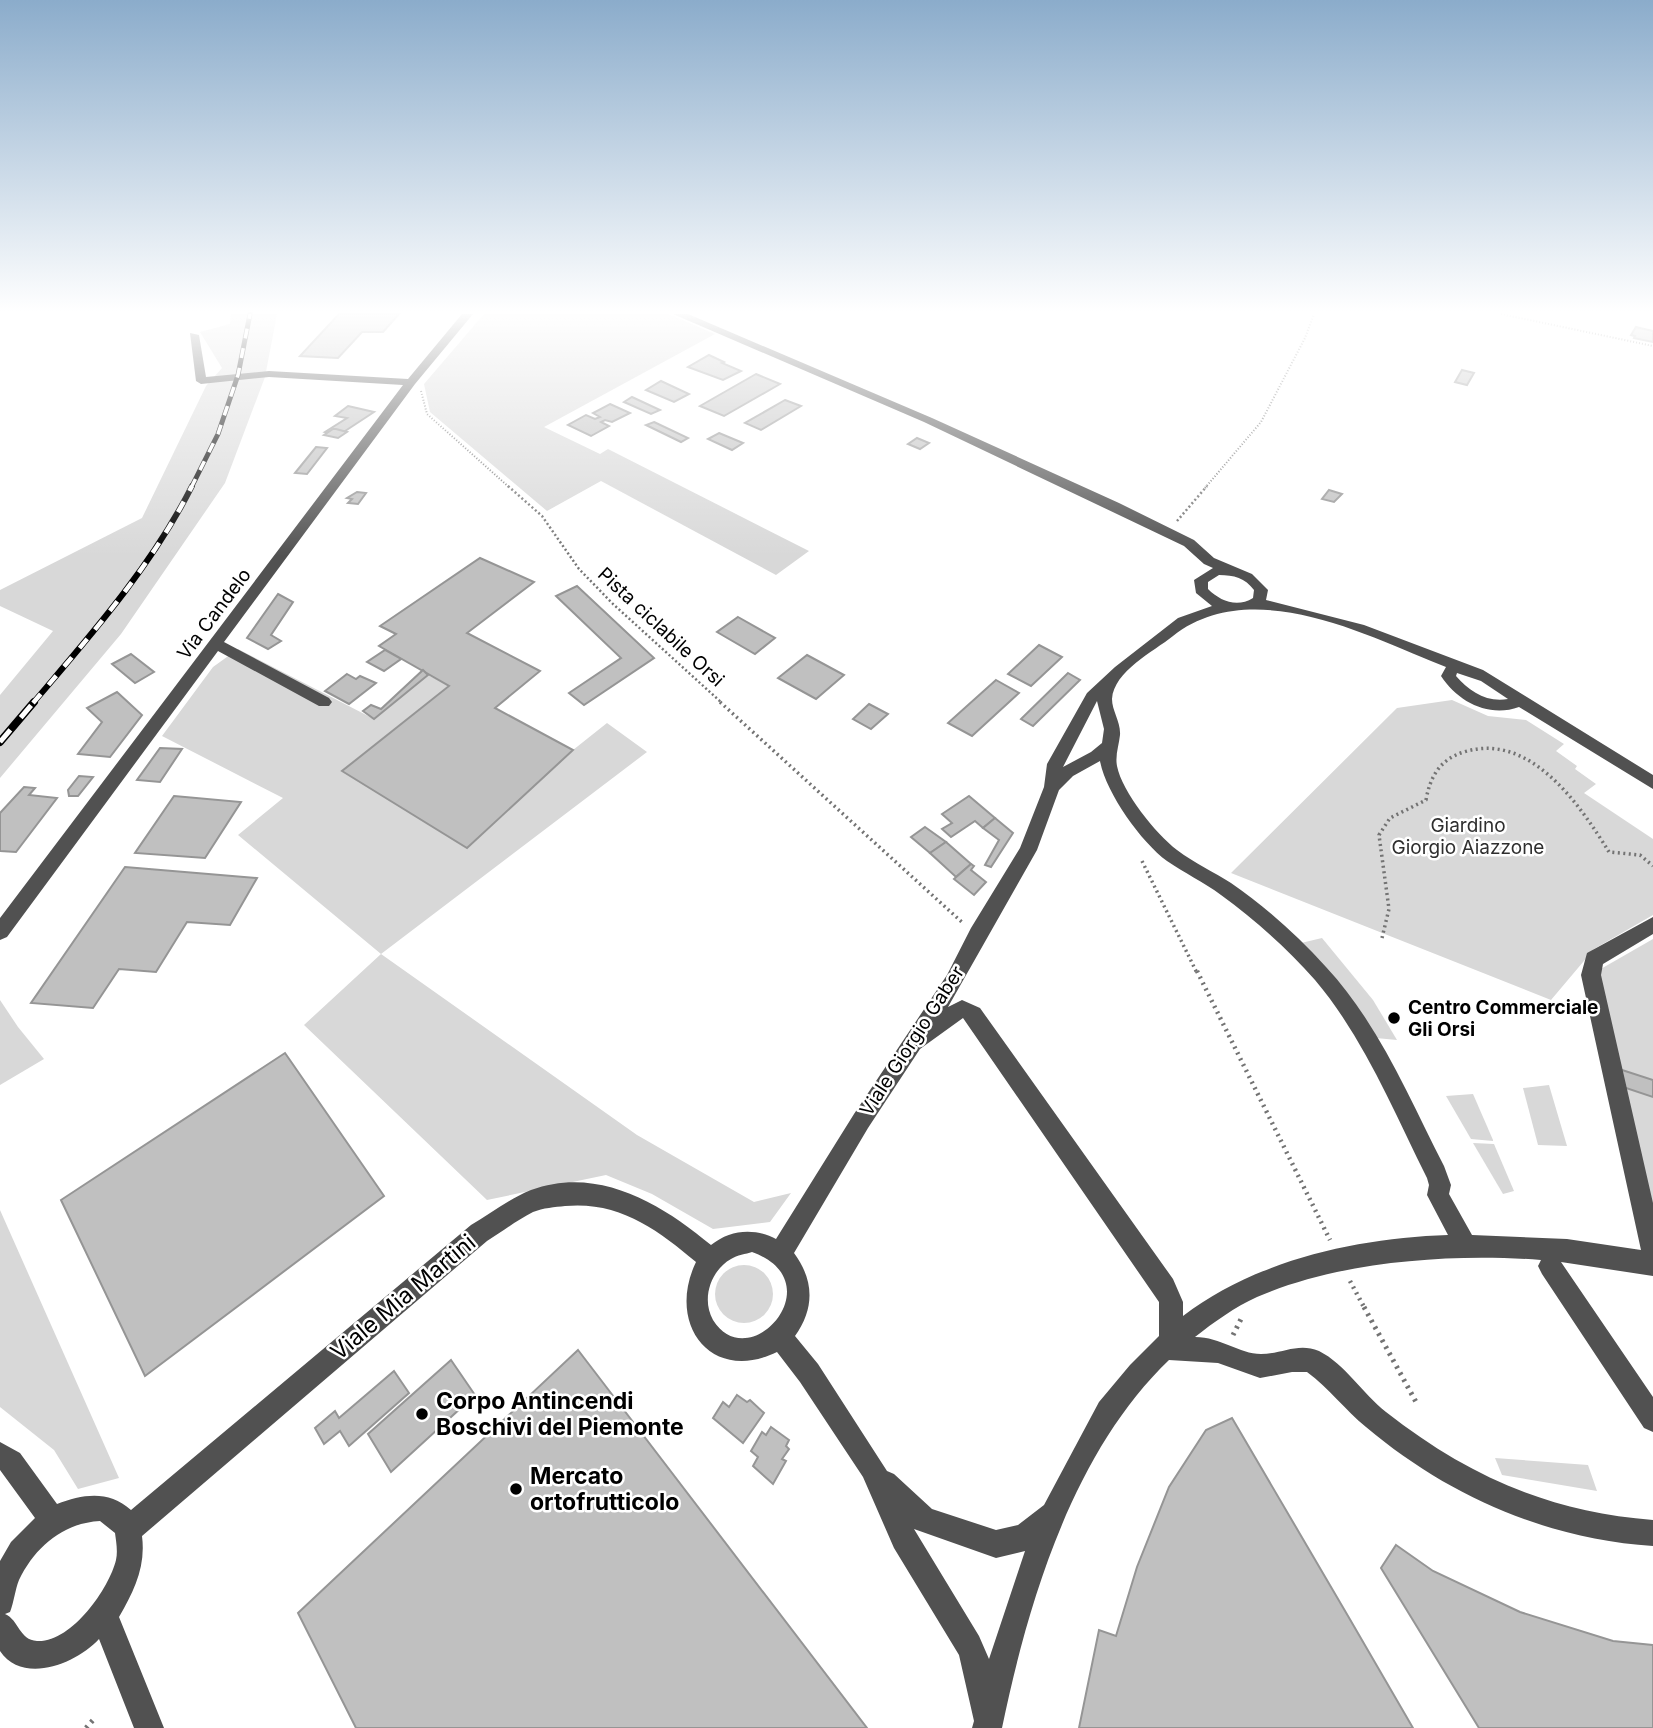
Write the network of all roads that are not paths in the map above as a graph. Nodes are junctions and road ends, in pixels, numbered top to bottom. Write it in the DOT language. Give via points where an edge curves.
graph roads {
  1 [pos="407,395"];
  2 [pos="868,395"];
  3 [pos="1167,532"];
  4 [pos="1233,572"];
  5 [pos="1201,585"];
  6 [pos="1258,586"];
  7 [pos="1255,603"];
  8 [pos="1225,606"];
  9 [pos="1301,612"];
  10 [pos="1183,621"];
  11 [pos="216,644"];
  12 [pos="1454,672"];
  13 [pos="1109,682"];
  14 [pos="1515,697"];
  15 [pos="324,702"];
  16 [pos="1502,707"];
  17 [pos="1583,739"];
  18 [pos="1110,745"];
  19 [pos="1653,783"];
  20 [pos="1052,787"];
  21 [pos="1653,925"];
  22 [pos="0,932"];
  23 [pos="909,1047"];
  24 [pos="1465,1244"];
  25 [pos="781,1252"];
  26 [pos="1653,1253"];
  27 [pos="710,1259"];
  28 [pos="1653,1264"];
  29 [pos="1550,1266"];
  30 [pos="780,1336"];
  31 [pos="1167,1344"];
  32 [pos="1653,1419"];
  33 [pos="0,1455"];
  34 [pos="872,1468"];
  35 [pos="1054,1514"];
  36 [pos="53,1521"];
  37 [pos="128,1530"];
  38 [pos="1653,1533"];
  39 [pos="0,1602"];
  40 [pos="104,1616"];
  41 [pos="0,1626"];
  42 [pos="988,1726"];
  43 [pos="149,1728"];
  1 -- 11 [label="street, Via Candelo"];
  2 -- 3 [label="street"];
  3 -- 4 [label="street"];
  3 -- 5 [label="street" via="1195,564"];
  4 -- 5 [label="street" via="1216,571"];
  4 -- 6 [label="street"];
  5 -- 8 [label="street" via="1210,599"];
  5 -- 10 [label="street, Viale Giorgio Gaber" via="1195,607"];
  6 -- 7 [label="street" via="1261,595"];
  6 -- 9 [label="street"];
  7 -- 8 [label="street"];
  7 -- 9 [label="street"];
  8 -- 10 [label="street, Viale Giorgio Gaber"];
  9 -- 12 [label="street" via="1406,647"];
  10 -- 13 [label="street, Viale Giorgio Gaber"];
  11 -- 15 [label="street"];
  11 -- 22 [label="street, Via Candelo"];
  12 -- 14 [label="street"];
  12 -- 16 [label="street" via="1454,685 1479,701"];
  13 -- 18 [label="street" via="1103,697 1112,729"];
  13 -- 20 [label="street, Viale Giorgio Gaber" via="1092,697 1077,721 1055,764"];
  14 -- 16 [label="street" via="1516,702"];
  14 -- 17 [label="street"];
  16 -- 17 [label="street" via="1529,713"];
  17 -- 19 [label="street"];
  18 -- 20 [label="street" via="1098,757 1068,771"];
  18 -- 24 [label="street" via="1108,763 1115,786 1154,839 1278,930 1360,1024 1436,1174 1438,1195"];
  20 -- 23 [label="street, Viale Giorgio Gaber" via="1028,850 954,981"];
  21 -- 26 [label="street" via="1594,960 1591,975"];
  23 -- 25 [label="street, Viale Giorgio Gaber"];
  23 -- 31 [label="street" via="940,1027 952,1012 961,1009 973,1014 1165,1287 1171,1302"];
  24 -- 28 [label="street" via="1601,1254"];
  24 -- 31 [label="street" via="1379,1252 1347,1266 1276,1278 1235,1296"];
  25 -- 27 [label="street" via="768,1244 737,1242"];
  25 -- 30 [label="street" via="798,1284 798,1303"];
  27 -- 30 [label="street" via="695,1292 703,1327 715,1340 747,1351"];
  27 -- 37 [label="street, Viale Mia Martini" via="669,1223 615,1199 581,1192 532,1201 479,1233"];
  29 -- 32 [label="street"];
  30 -- 34 [label="street"];
  31 -- 35 [label="street" via="1111,1406"];
  31 -- 38 [label="street" via="1180,1352 1210,1349 1247,1365 1265,1366 1299,1357 1315,1362 1374,1419 1450,1473 1505,1500 1567,1520"];
  33 -- 36 [label="street" via="11,1462"];
  34 -- 35 [label="street" via="924,1520 996,1544 1025,1537"];
  34 -- 42 [label="street" via="904,1538 970,1646"];
  35 -- 42 [label="street" via="1027,1572"];
  36 -- 37 [label="street" via="90,1507 106,1509"];
  36 -- 39 [label="street" via="30,1541 12,1567"];
  37 -- 40 [label="street" via="128,1570"];
  40 -- 41 [label="street" via="62,1650 39,1656 20,1653 6,1642"];
  40 -- 43 [label="street"];
}
